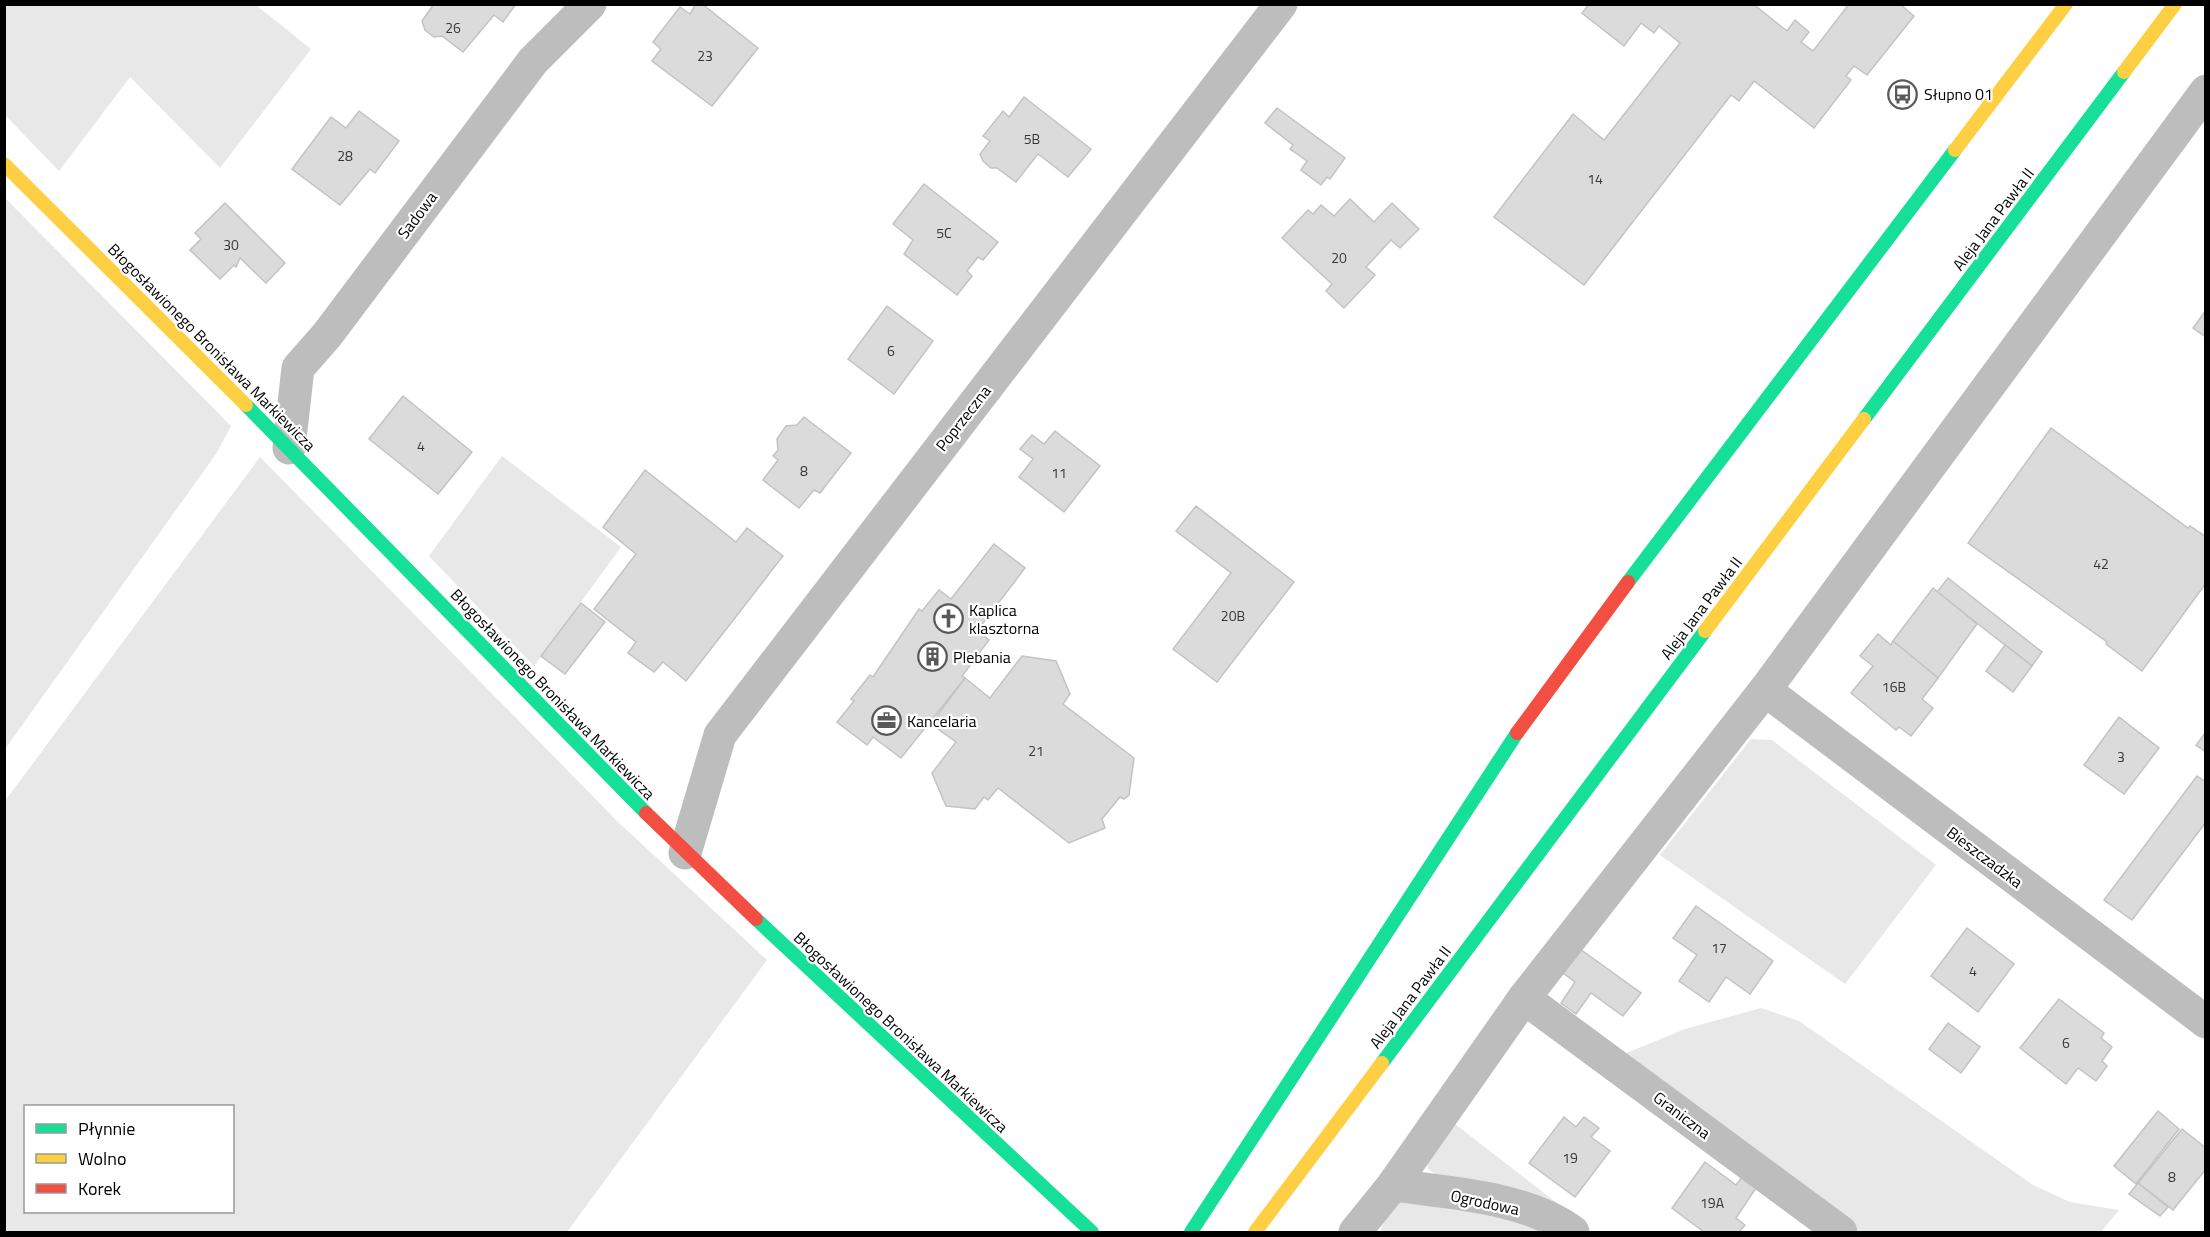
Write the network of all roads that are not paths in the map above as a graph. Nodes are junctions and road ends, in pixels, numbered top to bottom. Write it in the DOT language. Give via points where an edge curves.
graph roads {
  1 [pos="590,4"];
  2 [pos="1281,4"];
  3 [pos="2066,4"];
  4 [pos="2175,4"];
  5 [pos="2205,91"];
  6 [pos="4,164"];
  7 [pos="290,448"];
  8 [pos="1765,690"];
  9 [pos="685,853"];
  10 [pos="1524,998"];
  11 [pos="2205,1022"];
  12 [pos="1393,1185"];
  13 [pos="1092,1233"];
  14 [pos="1191,1233"];
  15 [pos="1255,1233"];
  16 [pos="1355,1233"];
  17 [pos="1573,1233"];
  18 [pos="1840,1233"];
  1 -- 7 [label="street, Sadowa" via="533,61 298,368"];
  2 -- 9 [label="street, Poprzeczna" via="720,735"];
  3 -- 14 [label="main road" via="1536,704"];
  4 -- 15 [label="main road, Aleja Jana Pawła II"];
  5 -- 8 [label="street"];
  6 -- 7 [label="main road, Błogosławionego Bronisława Markiewicza"];
  7 -- 9 [label="main road, Błogosławionego Bronisława Markiewicza"];
  8 -- 10 [label="street"];
  8 -- 11 [label="street, Bieszczadzka"];
  9 -- 13 [label="main road, Błogosławionego Bronisława Markiewicza"];
  10 -- 12 [label="street"];
  10 -- 18 [label="street, Graniczna"];
  12 -- 16 [label="street"];
  12 -- 17 [label="street, Ogrodowa" via="1520,1208"];
}
